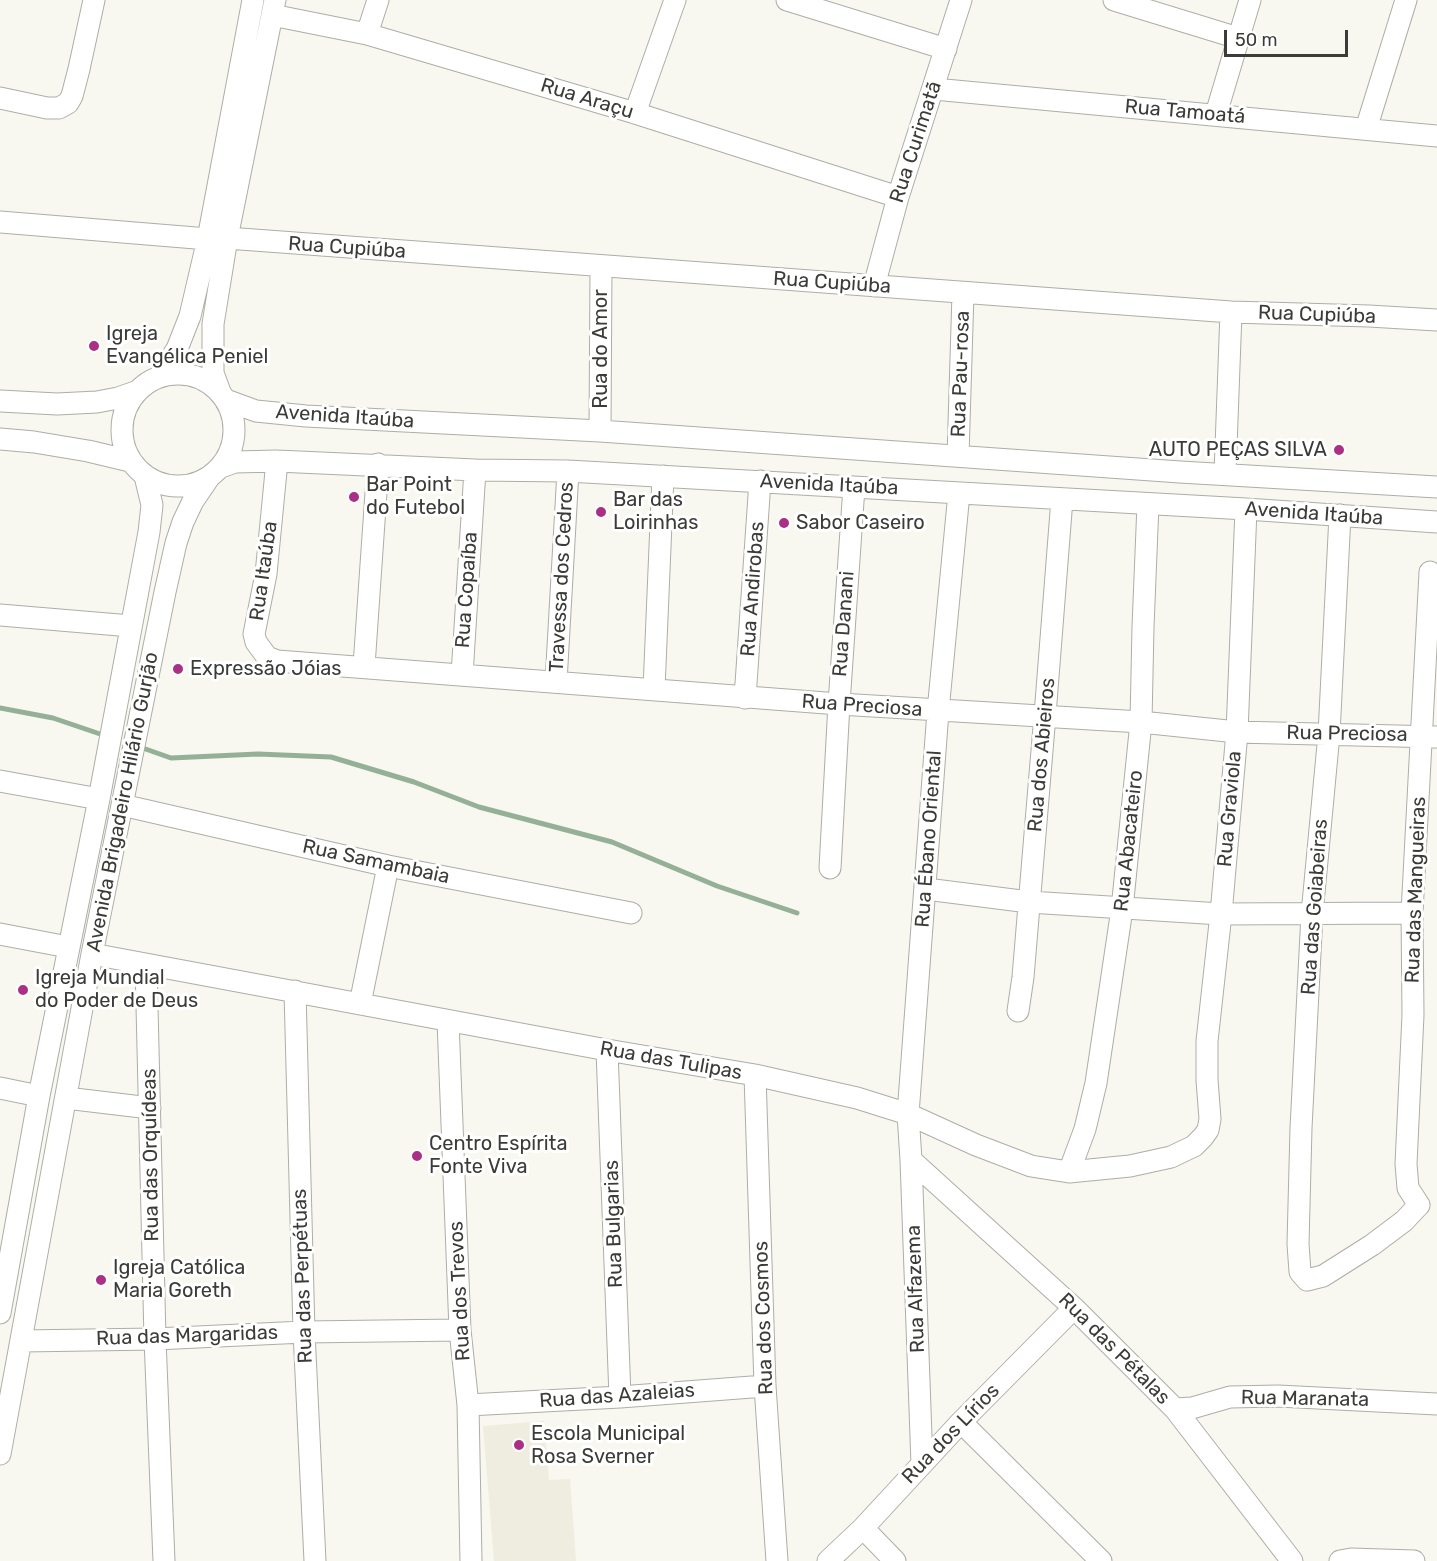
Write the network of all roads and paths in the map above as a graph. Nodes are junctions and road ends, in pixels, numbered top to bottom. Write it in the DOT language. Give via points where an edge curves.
graph roads {
  1 [pos="94,0"];
  2 [pos="253,0"];
  3 [pos="378,0"];
  4 [pos="675,0"];
  5 [pos="787,0"];
  6 [pos="961,0"];
  7 [pos="1114,0"];
  8 [pos="1250,0"];
  9 [pos="1406,0"];
  10 [pos="273,7"];
  11 [pos="367,34"];
  12 [pos="1238,38"];
  13 [pos="946,49"];
  14 [pos="934,89"];
  15 [pos="0,98"];
  16 [pos="635,113"];
  17 [pos="1215,114"];
  18 [pos="1366,129"];
  19 [pos="1437,136"];
  20 [pos="898,197"];
  21 [pos="0,222"];
  22 [pos="217,238"];
  23 [pos="601,267"];
  24 [pos="874,286"];
  25 [pos="963,293"];
  26 [pos="1231,312"];
  27 [pos="1437,320"];
  28 [pos="159,377"];
  29 [pos="138,391"];
  30 [pos="223,396"];
  31 [pos="0,401"];
  32 [pos="600,431"];
  33 [pos="0,439"];
  34 [pos="958,456"];
  35 [pos="277,460"];
  36 [pos="130,461"];
  37 [pos="378,464"];
  38 [pos="475,470"];
  39 [pos="568,471"];
  40 [pos="215,472"];
  41 [pos="1180,472"];
  42 [pos="1225,474"];
  43 [pos="663,476"];
  44 [pos="145,477"];
  45 [pos="760,481"];
  46 [pos="854,487"];
  47 [pos="1437,487"];
  48 [pos="959,493"];
  49 [pos="1062,499"];
  50 [pos="1148,504"];
  51 [pos="1178,505"];
  52 [pos="1246,509"];
  53 [pos="1340,515"];
  54 [pos="1437,522"];
  55 [pos="1430,572"];
  56 [pos="0,615"];
  57 [pos="131,626"];
  58 [pos="287,661"];
  59 [pos="364,666"];
  60 [pos="462,675"];
  61 [pos="556,682"];
  62 [pos="654,689"];
  63 [pos="745,698"];
  64 [pos="838,704"];
  65 [pos="938,711"];
  66 [pos="1046,715"];
  67 [pos="1141,722"];
  68 [pos="1237,732"];
  69 [pos="1329,734"];
  70 [pos="1429,737"];
  71 [pos="0,781"];
  72 [pos="99,799"];
  73 [pos="122,805"];
  74 [pos="388,866"];
  75 [pos="830,868"];
  76 [pos="926,889"];
  77 [pos="1029,902"];
  78 [pos="1122,909"];
  79 [pos="631,913"];
  80 [pos="1221,914"];
  81 [pos="1312,914"];
  82 [pos="1412,914"];
  83 [pos="0,934"];
  84 [pos="68,947"];
  85 [pos="92,954"];
  86 [pos="146,965"];
  87 [pos="295,991"];
  88 [pos="360,1004"];
  89 [pos="1018,1011"];
  90 [pos="448,1021"];
  91 [pos="607,1050"];
  92 [pos="755,1075"];
  93 [pos="0,1088"];
  94 [pos="39,1096"];
  95 [pos="66,1098"];
  96 [pos="150,1108"];
  97 [pos="1210,1108"];
  98 [pos="908,1114"];
  99 [pos="911,1160"];
  100 [pos="1069,1172"];
  101 [pos="1428,1207"];
  102 [pos="6,1241"];
  103 [pos="1074,1308"];
  104 [pos="0,1313"];
  105 [pos="460,1330"];
  106 [pos="304,1332"];
  107 [pos="155,1339"];
  108 [pos="22,1341"];
  109 [pos="765,1386"];
  110 [pos="620,1397"];
  111 [pos="1437,1404"];
  112 [pos="468,1405"];
  113 [pos="1175,1409"];
  114 [pos="961,1422"];
  115 [pos="0,1454"];
  116 [pos="922,1464"];
  117 [pos="863,1528"];
  118 [pos="164,1561"];
  119 [pos="315,1561"];
  120 [pos="471,1561"];
  121 [pos="777,1561"];
  122 [pos="828,1561"];
  123 [pos="895,1561"];
  124 [pos="1101,1561"];
  125 [pos="1292,1561"];
  126 [pos="1340,1561"];
  127 [pos="1414,1561"];
  1 -- 15 [label="street" via="80,69 68,103 59,108 37,107"];
  2 -- 22 [label="street"];
  3 -- 11 [label="street"];
  4 -- 16 [label="street"];
  5 -- 13 [label="street"];
  6 -- 13 [label="street, Rua Curimatã"];
  7 -- 12 [label="street"];
  8 -- 12 [label="street"];
  9 -- 18 [label="street"];
  10 -- 11 [label="street, Rua Araçu"];
  10 -- 22 [label="street"];
  11 -- 16 [label="street, Rua Araçu"];
  12 -- 17 [label="street"];
  13 -- 14 [label="street, Rua Curimatã"];
  14 -- 17 [label="street, Rua Tamoatá"];
  14 -- 20 [label="street, Rua Curimatã"];
  16 -- 20 [label="street, Rua Araçu"];
  17 -- 18 [label="street, Rua Tamoatá"];
  18 -- 19 [label="street, Rua Tamoatá"];
  20 -- 24 [label="street, Rua Curimatã"];
  21 -- 22 [label="street, Rua Cupiúba"];
  22 -- 23 [label="street, Rua Cupiúba"];
  22 -- 28 [label="street" via="174,356"];
  22 -- 30 [label="street" via="212,356 213,373"];
  23 -- 24 [label="street, Rua Cupiúba"];
  23 -- 32 [label="street, Rua do Amor"];
  24 -- 25 [label="street, Rua Cupiúba"];
  25 -- 26 [label="street, Rua Cupiúba"];
  25 -- 34 [label="street, Rua Pau-rosa"];
  26 -- 27 [label="street, Rua Cupiúba"];
  26 -- 42 [label="street"];
  28 -- 29 [label="street"];
  28 -- 30 [label="street" via="192,376 210,384"];
  29 -- 31 [label="street" via="97,402"];
  29 -- 36 [label="street" via="127,406 122,424 123,443"];
  30 -- 32 [label="street, Avenida Itaúba" via="256,411 306,416"];
  30 -- 40 [label="street" via="233,417 234,434 230,452"];
  32 -- 34 [label="street, Avenida Itaúba"];
  33 -- 36 [label="street" via="66,447"];
  34 -- 41 [label="street, Avenida Itaúba"];
  35 -- 37 [label="street, Avenida Itaúba"];
  35 -- 40 [label="street, Avenida Itaúba" via="243,461"];
  35 -- 58 [label="street, Rua Itaúba" via="266,574 254,634 267,657"];
  36 -- 44 [label="street"];
  37 -- 38 [label="street, Avenida Itaúba"];
  37 -- 59 [label="street"];
  38 -- 39 [label="street, Avenida Itaúba"];
  38 -- 60 [label="street, Rua Copaíba"];
  39 -- 43 [label="street, Avenida Itaúba"];
  39 -- 61 [label="street, Travessa dos Cedros"];
  40 -- 44 [label="street" via="185,486"];
  40 -- 73 [label="street, Avenida Brigadeiro Hilário Gurjão" via="193,501 176,543"];
  41 -- 42 [label="street, Avenida Itaúba"];
  41 -- 51 [label="street"];
  42 -- 47 [label="street, Avenida Itaúba"];
  43 -- 45 [label="street, Avenida Itaúba"];
  43 -- 62 [label="street"];
  44 -- 57 [label="street, Avenida Brigadeiro Hilário Gurjão" via="152,505"];
  45 -- 46 [label="street, Avenida Itaúba"];
  45 -- 63 [label="street, Rua Andirobas"];
  46 -- 48 [label="street, Avenida Itaúba"];
  46 -- 64 [label="street, Rua Danani"];
  48 -- 49 [label="street, Avenida Itaúba"];
  48 -- 65 [label="street, Rua Ébano Oriental"];
  49 -- 50 [label="street, Avenida Itaúba"];
  49 -- 66 [label="street, Rua dos Abieiros"];
  50 -- 51 [label="street, Avenida Itaúba"];
  50 -- 67 [label="street, Rua Abacateiro"];
  51 -- 52 [label="street, Avenida Itaúba"];
  52 -- 53 [label="street, Avenida Itaúba"];
  52 -- 68 [label="street, Rua Graviola"];
  53 -- 54 [label="street, Avenida Itaúba"];
  53 -- 69 [label="street, Rua das Goiabeiras"];
  55 -- 70 [label="street, Rua das Mangueiras"];
  56 -- 57 [label="street"];
  57 -- 72 [label="street, Avenida Brigadeiro Hilário Gurjão"];
  58 -- 59 [label="street, Rua Preciosa"];
  59 -- 60 [label="street, Rua Preciosa"];
  60 -- 61 [label="street, Rua Preciosa"];
  61 -- 62 [label="street, Rua Preciosa"];
  62 -- 63 [label="street, Rua Preciosa"];
  63 -- 64 [label="street, Rua Preciosa"];
  64 -- 65 [label="street, Rua Preciosa"];
  64 -- 75 [label="street, Rua Danani"];
  65 -- 66 [label="street, Rua Preciosa"];
  65 -- 76 [label="street, Rua Ébano Oriental"];
  66 -- 67 [label="street, Rua Preciosa"];
  66 -- 77 [label="street, Rua dos Abieiros"];
  67 -- 68 [label="street, Rua Preciosa"];
  67 -- 78 [label="street, Rua Abacateiro"];
  68 -- 69 [label="street, Rua Preciosa"];
  68 -- 80 [label="street, Rua Graviola"];
  69 -- 70 [label="street, Rua Preciosa"];
  69 -- 81 [label="street, Rua das Goiabeiras"];
  70 -- 82 [label="street, Rua das Mangueiras"];
  71 -- 72 [label="street"];
  72 -- 84 [label="street, Avenida Brigadeiro Hilário Gurjão"];
  73 -- 74 [label="street, Rua Samambaia"];
  73 -- 85 [label="street, Avenida Brigadeiro Hilário Gurjão"];
  74 -- 79 [label="street, Rua Samambaia"];
  74 -- 88 [label="street"];
  76 -- 77 [label="street"];
  76 -- 98 [label="street, Rua Ébano Oriental"];
  77 -- 78 [label="street"];
  77 -- 89 [label="street, Rua dos Abieiros"];
  78 -- 80 [label="street"];
  78 -- 100 [label="street, Rua Abacateiro" via="1096,1083"];
  80 -- 81 [label="street"];
  80 -- 97 [label="street, Rua Graviola" via="1207,1041"];
  81 -- 82 [label="street"];
  81 -- 101 [label="street, Rua das Goiabeiras" via="1298,1244 1303,1277 1311,1280 1323,1276"];
  82 -- 101 [label="street, Rua das Mangueiras" via="1413,1015 1406,1176 1408,1188"];
  83 -- 84 [label="street"];
  84 -- 94 [label="street, Avenida Brigadeiro Hilário Gurjão"];
  85 -- 86 [label="street, Rua das Tulipas"];
  85 -- 95 [label="street, Avenida Brigadeiro Hilário Gurjão"];
  86 -- 87 [label="street, Rua das Tulipas"];
  86 -- 96 [label="street, Rua das Orquídeas"];
  87 -- 88 [label="street, Rua das Tulipas"];
  87 -- 106 [label="street, Rua das Perpétuas"];
  88 -- 90 [label="street, Rua das Tulipas"];
  90 -- 91 [label="street, Rua das Tulipas"];
  90 -- 105 [label="street, Rua dos Trevos"];
  91 -- 92 [label="street, Rua das Tulipas"];
  91 -- 110 [label="street, Rua Bulgarias"];
  92 -- 98 [label="street, Rua das Tulipas"];
  92 -- 109 [label="street, Rua dos Cosmos"];
  93 -- 94 [label="street"];
  94 -- 102 [label="street, Avenida Brigadeiro Hilário Gurjão"];
  95 -- 96 [label="street"];
  95 -- 108 [label="street, Avenida Brigadeiro Hilário Gurjão"];
  96 -- 107 [label="street, Rua das Orquídeas"];
  97 -- 100 [label="street, Rua das Tulipas" via="1208,1130 1185,1151 1130,1166"];
  98 -- 99 [label="street, Rua Alfazema"];
  98 -- 100 [label="street, Rua das Tulipas" via="1031,1166"];
  99 -- 103 [label="street, Rua das Pétalas"];
  99 -- 116 [label="street, Rua Alfazema"];
  102 -- 104 [label="street, Avenida Brigadeiro Hilário Gurjão"];
  103 -- 113 [label="street, Rua das Pétalas"];
  103 -- 114 [label="street, Rua dos Lírios"];
  105 -- 106 [label="street, Rua das Margaridas"];
  105 -- 112 [label="street, Rua dos Trevos"];
  106 -- 107 [label="street, Rua das Margaridas"];
  106 -- 119 [label="street, Rua das Perpétuas"];
  107 -- 108 [label="street, Rua das Margaridas"];
  107 -- 118 [label="street, Rua das Orquídeas"];
  108 -- 115 [label="street, Avenida Brigadeiro Hilário Gurjão"];
  109 -- 110 [label="street, Rua das Azaleias"];
  109 -- 121 [label="street, Rua dos Cosmos"];
  110 -- 112 [label="street, Rua das Azaleias"];
  111 -- 113 [label="street, Rua Maranata" via="1278,1395 1230,1397"];
  112 -- 120 [label="street, Rua dos Trevos"];
  113 -- 125 [label="street, Rua das Pétalas"];
  114 -- 116 [label="street, Rua dos Lírios"];
  114 -- 124 [label="street"];
  116 -- 117 [label="street, Rua dos Lírios"];
  117 -- 122 [label="street, Rua dos Lírios"];
  117 -- 123 [label="street"];
  126 -- 127 [label="street"];
}
